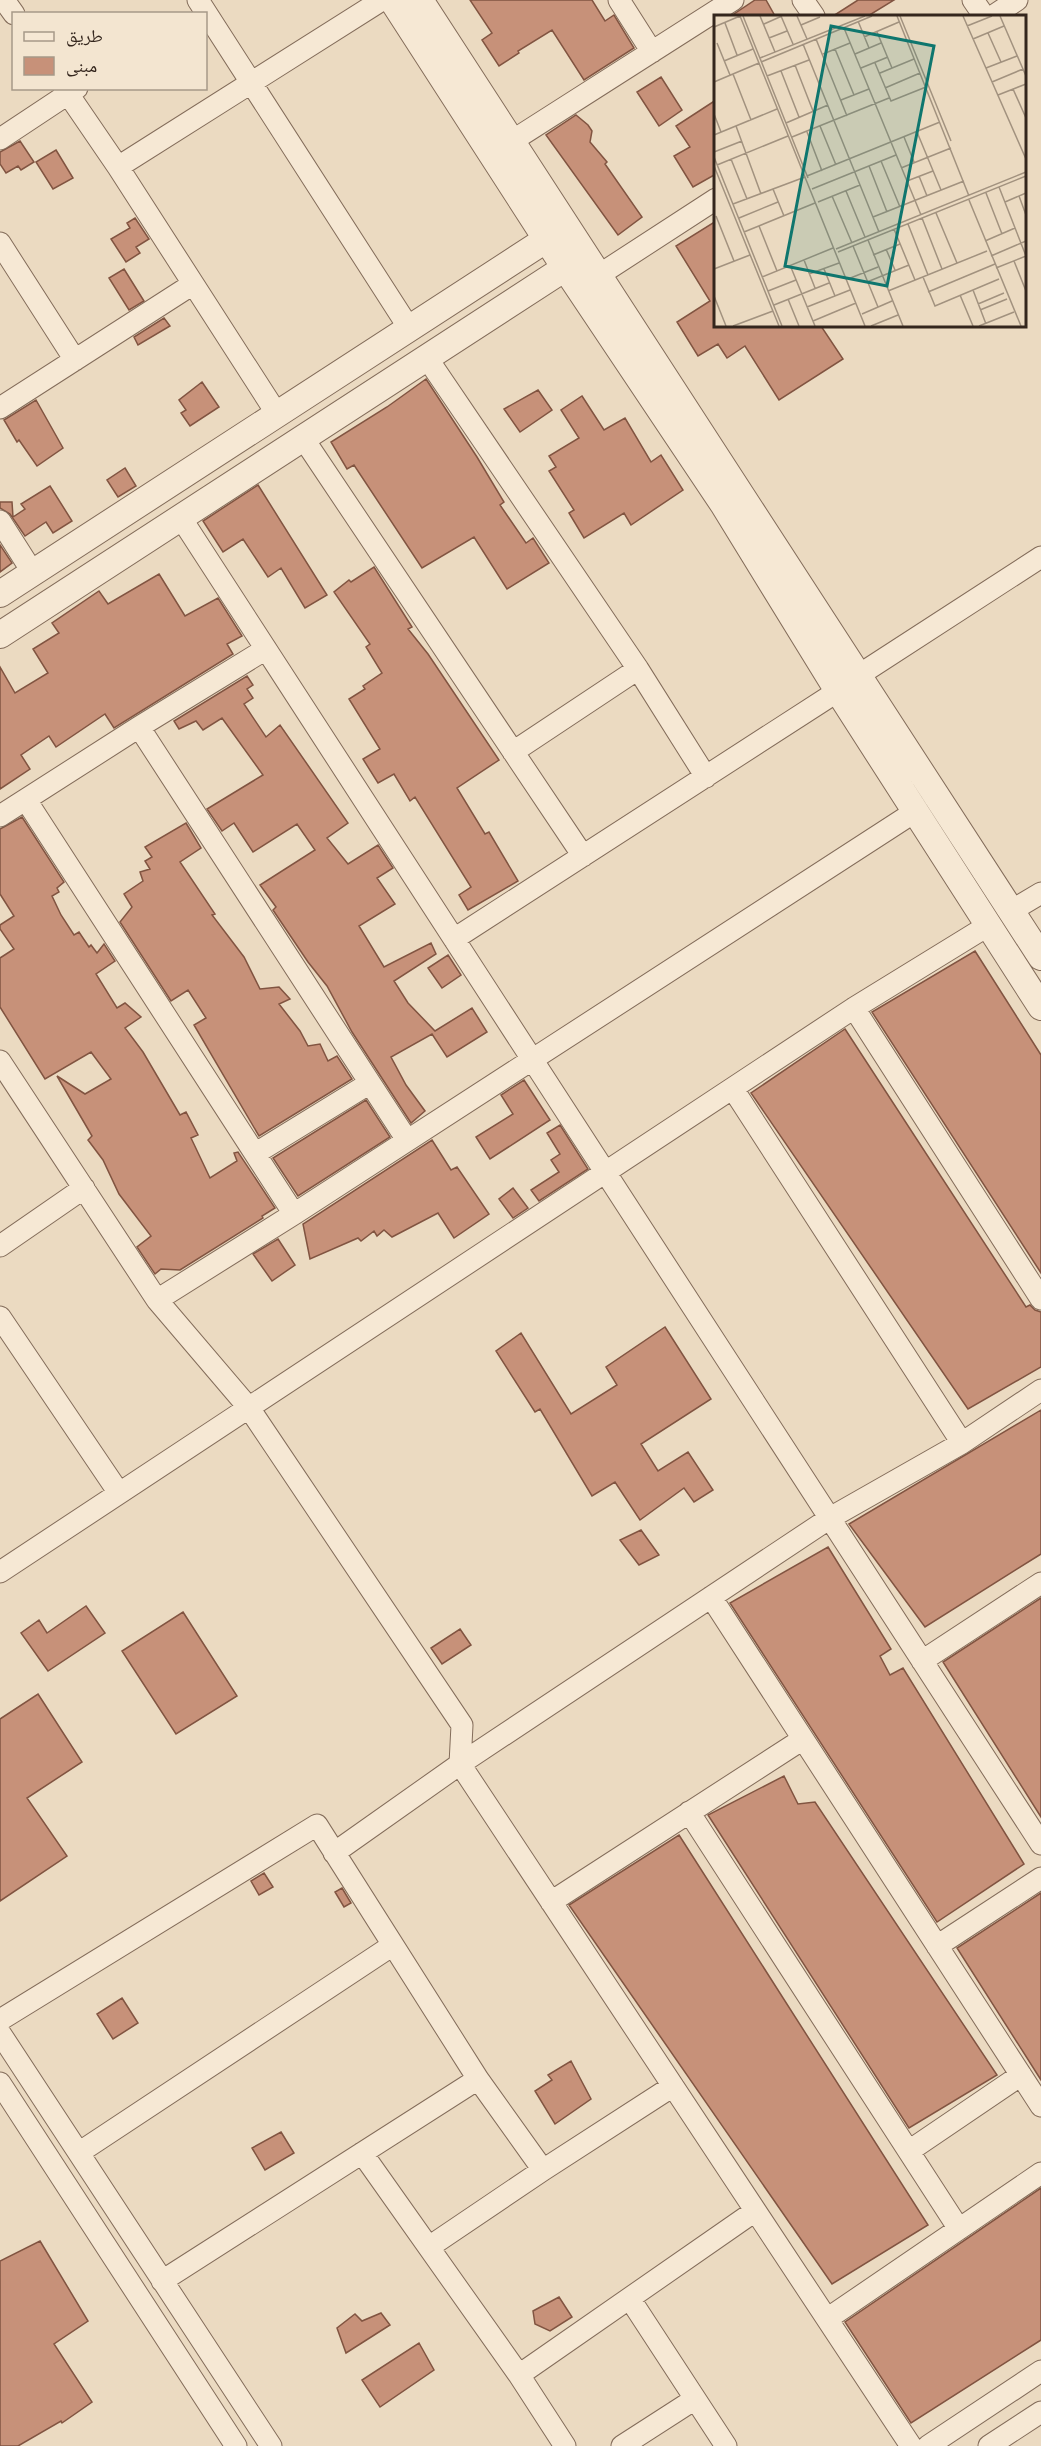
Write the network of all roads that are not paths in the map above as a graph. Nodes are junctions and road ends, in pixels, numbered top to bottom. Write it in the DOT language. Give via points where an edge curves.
graph roads {
  1 [pos="382,0"];
  2 [pos="392,0"];
  3 [pos="420,0"];
  4 [pos="619,0"];
  5 [pos="733,0"];
  6 [pos="803,0"];
  7 [pos="973,0"];
  8 [pos="1017,0"];
  9 [pos="813,15"];
  10 [pos="983,15"];
  11 [pos="994,15"];
  12 [pos="207,22"];
  13 [pos="652,52"];
  14 [pos="252,82"];
  15 [pos="70,90"];
  16 [pos="0,139"];
  17 [pos="512,141"];
  18 [pos="118,167"];
  19 [pos="714,200"];
  20 [pos="547,239"];
  21 [pos="0,243"];
  22 [pos="502,268"];
  23 [pos="565,268"];
  24 [pos="599,274"];
  25 [pos="193,284"];
  26 [pos="518,299"];
  27 [pos="409,328"];
  28 [pos="427,358"];
  29 [pos="75,360"];
  30 [pos="0,408"];
  31 [pos="277,414"];
  32 [pos="303,438"];
  33 [pos="713,471"];
  34 [pos="742,515"];
  35 [pos="181,518"];
  36 [pos="0,521"];
  37 [pos="1041,557"];
  38 [pos="33,573"];
  39 [pos="0,594"];
  40 [pos="0,635"];
  41 [pos="267,649"];
  42 [pos="638,669"];
  43 [pos="859,675"];
  44 [pos="838,691"];
  45 [pos="138,727"];
  46 [pos="513,752"];
  47 [pos="706,777"];
  48 [pos="26,800"];
  49 [pos="916,811"];
  50 [pos="0,816"];
  51 [pos="583,856"];
  52 [pos="1041,893"];
  53 [pos="1011,911"];
  54 [pos="989,924"];
  55 [pos="454,939"];
  56 [pos="1041,957"];
  57 [pos="1041,1007"];
  58 [pos="854,1008"];
  59 [pos="532,1059"];
  60 [pos="2,1067"];
  61 [pos="370,1083"];
  62 [pos="733,1089"];
  63 [pos="407,1140"];
  64 [pos="256,1153"];
  65 [pos="606,1173"];
  66 [pos="84,1188"];
  67 [pos="294,1214"];
  68 [pos="0,1246"];
  69 [pos="1041,1299"];
  70 [pos="157,1300"];
  71 [pos="0,1317"];
  72 [pos="1041,1390"];
  73 [pos="249,1408"];
  74 [pos="962,1443"];
  75 [pos="119,1493"];
  76 [pos="830,1518"];
  77 [pos="0,1572"];
  78 [pos="1041,1583"];
  79 [pos="711,1598"];
  80 [pos="922,1661"];
  81 [pos="803,1739"];
  82 [pos="460,1764"];
  83 [pos="689,1812"];
  84 [pos="1041,1844"];
  85 [pos="334,1853"];
  86 [pos="1041,1878"];
  87 [pos="551,1902"];
  88 [pos="393,1945"];
  89 [pos="938,1946"];
  90 [pos="0,2020"];
  91 [pos="0,2033"];
  92 [pos="1021,2075"];
  93 [pos="478,2079"];
  94 [pos="0,2083"];
  95 [pos="673,2086"];
  96 [pos="1041,2106"];
  97 [pos="909,2151"];
  98 [pos="80,2152"];
  99 [pos="362,2153"];
  100 [pos="543,2170"];
  101 [pos="1041,2173"];
  102 [pos="755,2211"];
  103 [pos="959,2229"];
  104 [pos="429,2247"];
  105 [pos="162,2282"];
  106 [pos="630,2299"];
  107 [pos="827,2319"];
  108 [pos="1041,2371"];
  109 [pos="519,2375"];
  110 [pos="695,2399"];
  111 [pos="1041,2412"];
  112 [pos="236,2446"];
  113 [pos="271,2446"];
  114 [pos="565,2446"];
  115 [pos="622,2446"];
  116 [pos="726,2446"];
  117 [pos="911,2446"];
  118 [pos="928,2446"];
  119 [pos="989,2446"];
  1 -- 14 [label="street"];
  2 -- 20 [label="street"];
  3 -- 17 [label="street"];
  4 -- 13 [label="street"];
  5 -- 13 [label="street"];
  6 -- 9 [label="street"];
  7 -- 10 [label="street"];
  8 -- 11 [label="street"];
  12 -- 14 [label="street"];
  13 -- 17 [label="street"];
  14 -- 18 [label="street"];
  14 -- 27 [label="street"];
  15 -- 16 [label="street"];
  15 -- 18 [label="street"];
  17 -- 24 [label="street"];
  18 -- 25 [label="street"];
  19 -- 24 [label="street"];
  20 -- 22 [label="street"];
  20 -- 23 [label="street"];
  21 -- 29 [label="street"];
  22 -- 26 [label="street" via="516,278"];
  22 -- 27 [label="street"];
  23 -- 26 [label="street"];
  23 -- 33 [label="street"];
  24 -- 33 [label="street"];
  25 -- 29 [label="street"];
  25 -- 31 [label="street"];
  26 -- 28 [label="street"];
  27 -- 31 [label="street"];
  28 -- 32 [label="street"];
  28 -- 42 [label="street"];
  29 -- 30 [label="street"];
  31 -- 38 [label="street"];
  32 -- 35 [label="street"];
  32 -- 46 [label="street"];
  33 -- 34 [label="street"];
  34 -- 43 [label="street"];
  34 -- 44 [label="street"];
  35 -- 40 [label="street"];
  35 -- 41 [label="street"];
  36 -- 38 [label="street"];
  37 -- 43 [label="street"];
  38 -- 39 [label="street"];
  41 -- 45 [label="street"];
  41 -- 55 [label="street"];
  42 -- 46 [label="street"];
  42 -- 47 [label="street"];
  43 -- 53 [label="street"];
  44 -- 47 [label="street"];
  44 -- 49 [label="street"];
  45 -- 48 [label="street"];
  45 -- 61 [label="street"];
  46 -- 51 [label="street"];
  47 -- 51 [label="street"];
  48 -- 50 [label="street"];
  48 -- 64 [label="street"];
  49 -- 54 [label="street"];
  49 -- 59 [label="street"];
  51 -- 55 [label="street"];
  52 -- 53 [label="street"];
  53 -- 56 [label="street"];
  54 -- 57 [label="street"];
  54 -- 58 [label="street"];
  55 -- 59 [label="street"];
  58 -- 62 [label="street"];
  58 -- 69 [label="street"];
  59 -- 63 [label="street"];
  59 -- 65 [label="street"];
  60 -- 66 [label="street"];
  61 -- 63 [label="street"];
  61 -- 64 [label="street"];
  62 -- 65 [label="street"];
  62 -- 74 [label="street"];
  63 -- 67 [label="street"];
  64 -- 67 [label="street"];
  65 -- 73 [label="street"];
  65 -- 76 [label="street"];
  66 -- 68 [label="street"];
  66 -- 70 [label="street"];
  67 -- 70 [label="street"];
  70 -- 73 [label="street"];
  71 -- 75 [label="street"];
  72 -- 74 [label="street"];
  73 -- 75 [label="street"];
  73 -- 82 [label="street" via="462,1725"];
  74 -- 76 [label="street"];
  75 -- 77 [label="street"];
  76 -- 79 [label="street"];
  76 -- 80 [label="street"];
  78 -- 80 [label="street"];
  79 -- 81 [label="street"];
  79 -- 82 [label="street"];
  80 -- 84 [label="street"];
  81 -- 83 [label="street"];
  81 -- 89 [label="street"];
  82 -- 85 [label="street"];
  82 -- 87 [label="street"];
  83 -- 87 [label="street"];
  83 -- 97 [label="street"];
  85 -- 88 [label="street"];
  85 -- 90 [label="street" via="317,1826"];
  86 -- 89 [label="street"];
  87 -- 95 [label="street"];
  88 -- 93 [label="street"];
  88 -- 98 [label="street"];
  89 -- 92 [label="street"];
  91 -- 98 [label="street"];
  92 -- 96 [label="street"];
  92 -- 97 [label="street"];
  93 -- 99 [label="street"];
  93 -- 100 [label="street"];
  94 -- 112 [label="street"];
  95 -- 100 [label="street"];
  95 -- 102 [label="street"];
  97 -- 103 [label="street"];
  98 -- 105 [label="street"];
  99 -- 104 [label="street"];
  99 -- 105 [label="street"];
  100 -- 104 [label="street"];
  101 -- 103 [label="street"];
  102 -- 106 [label="street"];
  102 -- 107 [label="street"];
  103 -- 107 [label="street"];
  104 -- 109 [label="street"];
  105 -- 113 [label="street"];
  106 -- 109 [label="street"];
  106 -- 110 [label="street"];
  107 -- 117 [label="street"];
  108 -- 118 [label="street"];
  109 -- 114 [label="street"];
  110 -- 115 [label="street"];
  110 -- 116 [label="street"];
  111 -- 119 [label="street"];
}
